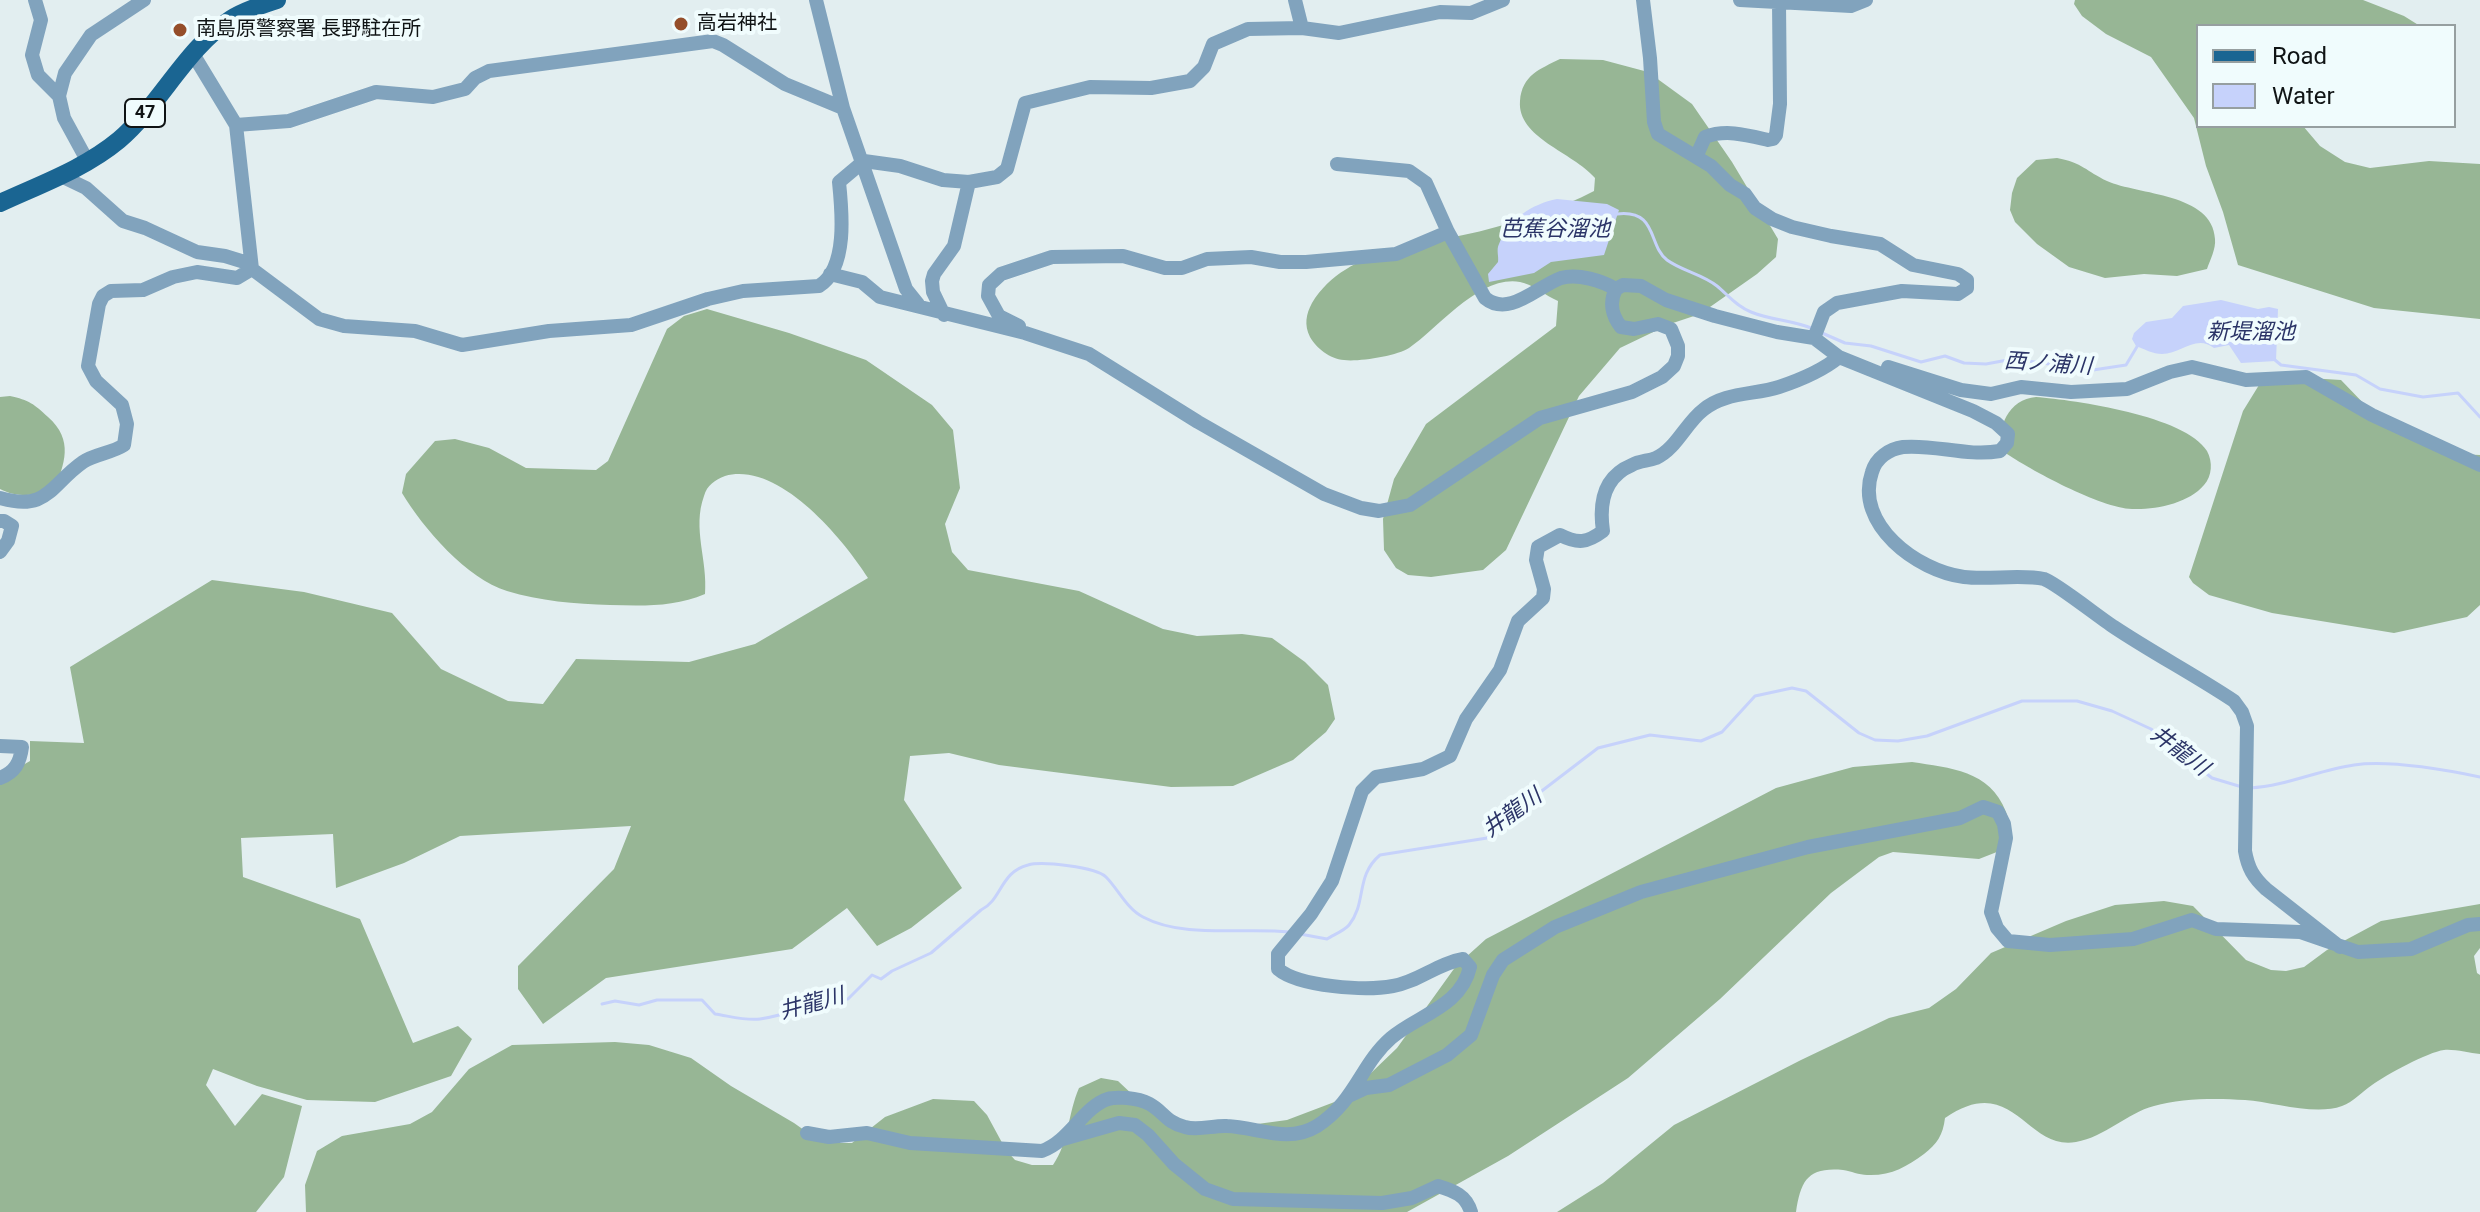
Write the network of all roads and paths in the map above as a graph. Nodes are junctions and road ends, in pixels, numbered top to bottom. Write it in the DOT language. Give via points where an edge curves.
graph roads {
  1 [pos="35,0"];
  2 [pos="144,0"];
  3 [pos="277,0"];
  4 [pos="816,0"];
  5 [pos="1295,0"];
  6 [pos="1503,0"];
  7 [pos="1643,0"];
  8 [pos="1740,0"];
  9 [pos="1866,0"];
  10 [pos="1779,3"];
  11 [pos="1302,28"];
  12 [pos="193,54"];
  13 [pos="59,96"];
  14 [pos="843,108"];
  15 [pos="236,125"];
  16 [pos="1697,155"];
  17 [pos="864,161"];
  18 [pos="88,162"];
  19 [pos="1337,164"];
  20 [pos="61,176"];
  21 [pos="969,182"];
  22 [pos="0,203"];
  23 [pos="1448,232"];
  24 [pos="252,267"];
  25 [pos="830,274"];
  26 [pos="1616,289"];
  27 [pos="918,305"];
  28 [pos="944,315"];
  29 [pos="1025,333"];
  30 [pos="1814,338"];
  31 [pos="1839,357"];
  32 [pos="1872,370"];
  33 [pos="2480,465"];
  34 [pos="0,498"];
  35 [pos="0,521"];
  36 [pos="0,552"];
  37 [pos="0,746"];
  38 [pos="0,778"];
  39 [pos="2480,924"];
  40 [pos="2340,947"];
  41 [pos="1351,1095"];
  42 [pos="807,1133"];
  43 [pos="1063,1139"];
  44 [pos="1471,1212"];
  1 -- 13 [label="street" via="41,20 32,55 38,75"];
  2 -- 13 [label="street" via="91,35 65,73"];
  3 -- 12 [label="main road, 47" via="233,18"];
  4 -- 14 [label="street"];
  5 -- 11 [label="street"];
  6 -- 11 [label="street" via="1471,13 1440,12 1339,33"];
  7 -- 16 [label="street" via="1655,129 1665,140"];
  8 -- 10 [label="street"];
  9 -- 10 [label="street" via="1851,6"];
  10 -- 16 [label="street" via="1776,135 1768,140 1715,133 1705,137"];
  11 -- 21 [label="street" via="1248,29 1223,38 1213,44 1204,67 1190,81 1151,88 1090,87 1025,103 1007,169 997,177"];
  12 -- 15 [label="street"];
  12 -- 18 [label="main road, 47" via="146,113"];
  13 -- 18 [label="street" via="64,118"];
  14 -- 15 [label="street" via="785,84 713,41 489,71 465,89 433,97 376,92 289,121"];
  14 -- 17 [label="street"];
  15 -- 24 [label="street"];
  16 -- 30 [label="street" via="1772,219 1880,244 1913,265 1967,280 1967,288 1958,294 1902,291 1837,303 1824,312"];
  17 -- 21 [label="street"];
  17 -- 25 [label="street" via="839,182 843,227"];
  17 -- 27 [label="street" via="906,289"];
  18 -- 20 [label="main road, 47"];
  19 -- 23 [label="street" via="1419,176"];
  20 -- 22 [label="main road, 47"];
  20 -- 24 [label="street" via="86,188 123,221 197,252"];
  21 -- 28 [label="street" via="954,246 932,281"];
  23 -- 26 [label="street" via="1490,302 1523,299 1563,277 1601,280"];
  23 -- 29 [label="street" via="1396,254 1306,262 1251,257 1165,268 1123,256 1052,257 1001,274 989,285 988,296 999,316"];
  24 -- 25 [label="street" via="319,319 415,331 462,345 631,325 743,291 819,286"];
  24 -- 34 [label="street" via="237,278 197,272 143,290 103,296 88,366 122,405 127,424 124,445 85,460 35,501"];
  25 -- 27 [label="street" via="862,282 880,297"];
  26 -- 29 [label="street" via="1613,313 1621,327 1658,324 1671,329 1678,356 1668,372 1632,392 1540,418 1410,505 1379,511 1324,494 1089,354"];
  26 -- 30 [label="street" via="1641,286 1715,316"];
  27 -- 28 [label="street"];
  28 -- 29 [label="street"];
  30 -- 31 [label="street"];
  31 -- 32 [label="street"];
  31 -- 41 [label="street" via="1823,370 1779,387 1703,409 1657,458 1620,471 1602,493 1603,531 1589,541 1560,535 1538,547 1543,598 1518,621 1500,670 1466,719 1450,756 1423,769 1376,777 1362,791 1332,881 1278,954 1278,969 1300,980 1356,988 1396,986 1451,961 1463,959 1470,967 1440,1010 1392,1037 1376,1054"];
  32 -- 33 [label="street" via="1884,366 1991,394 2021,387 2071,392 2127,389 2192,367 2246,380 2306,377 2372,415"];
  32 -- 40 [label="street" via="1973,411 2008,434 2007,443 1992,453 1902,447 1883,454 1872,469 1867,492 1877,524 1895,544 1940,571 1971,578 2045,579 2234,701 2247,726 2248,867 2255,879"];
  35 -- 36 [label="street" via="12,526"];
  37 -- 38 [label="street" via="22,747 17,767"];
  39 -- 40 [label="street" via="2411,949 2358,952"];
  40 -- 41 [label="street" via="2300,932 2216,929 2192,920 2133,939 2050,945 2008,941 1991,912 2006,838 2004,824 1998,812 1983,807 1960,818 1808,847 1641,892 1555,927 1503,960 1471,1035 1447,1055 1389,1085"];
  41 -- 43 [label="street" via="1313,1129 1286,1134 1230,1126 1188,1129 1143,1099 1108,1099"];
  42 -- 43 [label="street" via="867,1133 910,1143 1023,1151 1042,1151"];
  43 -- 44 [label="street" via="1119,1123 1135,1125 1205,1189 1233,1199 1382,1203 1438,1186 1458,1193"];
}
